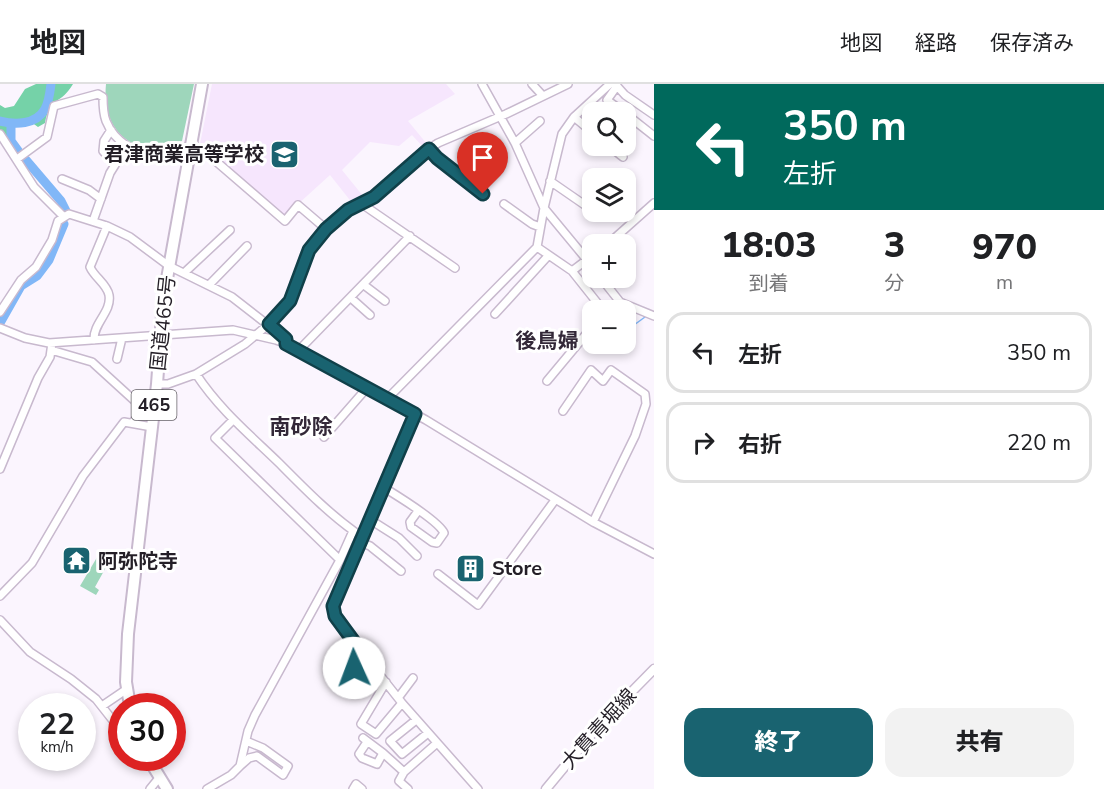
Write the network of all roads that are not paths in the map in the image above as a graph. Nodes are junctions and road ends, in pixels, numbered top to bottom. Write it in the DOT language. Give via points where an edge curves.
graph roads {
  1 [pos="202,84"];
  2 [pos="482,84"];
  3 [pos="532,84"];
  4 [pos="568,84"];
  5 [pos="614,85"];
  6 [pos="543,96"];
  7 [pos="610,102"];
  8 [pos="654,115"];
  9 [pos="499,117"];
  10 [pos="574,117"];
  11 [pos="540,121"];
  12 [pos="636,122"];
  13 [pos="582,124"];
  14 [pos="111,130"];
  15 [pos="0,134"];
  16 [pos="654,136"];
  17 [pos="515,143"];
  18 [pos="192,145"];
  19 [pos="429,149"];
  20 [pos="19,158"];
  21 [pos="62,179"];
  22 [pos="550,181"];
  23 [pos="483,194"];
  24 [pos="102,199"];
  25 [pos="582,203"];
  26 [pos="654,203"];
  27 [pos="362,204"];
  28 [pos="504,204"];
  29 [pos="544,208"];
  30 [pos="63,216"];
  31 [pos="93,221"];
  32 [pos="107,226"];
  33 [pos="540,226"];
  34 [pos="326,229"];
  35 [pos="230,230"];
  36 [pos="619,234"];
  37 [pos="410,236"];
  38 [pos="247,246"];
  39 [pos="537,247"];
  40 [pos="582,251"];
  41 [pos="548,256"];
  42 [pos="169,266"];
  43 [pos="582,266"];
  44 [pos="455,268"];
  45 [pos="572,271"];
  46 [pos="184,273"];
  47 [pos="209,285"];
  48 [pos="364,285"];
  49 [pos="609,288"];
  50 [pos="351,298"];
  51 [pos="595,300"];
  52 [pos="385,301"];
  53 [pos="0,312"];
  54 [pos="495,314"];
  55 [pos="370,315"];
  56 [pos="654,316"];
  57 [pos="269,324"];
  58 [pos="0,328"];
  59 [pos="256,335"];
  60 [pos="160,336"];
  61 [pos="122,338"];
  62 [pos="582,339"];
  63 [pos="94,340"];
  64 [pos="286,344"];
  65 [pos="52,346"];
  66 [pos="299,350"];
  67 [pos="117,359"];
  68 [pos="196,374"];
  69 [pos="547,381"];
  70 [pos="157,384"];
  71 [pos="366,389"];
  72 [pos="386,400"];
  73 [pos="650,404"];
  74 [pos="563,411"];
  75 [pos="415,414"];
  76 [pos="233,420"];
  77 [pos="133,423"];
  78 [pos="152,427"];
  79 [pos="324,437"];
  80 [pos="0,469"];
  81 [pos="383,487"];
  82 [pos="555,500"];
  83 [pos="418,511"];
  84 [pos="369,519"];
  85 [pos="593,522"];
  86 [pos="353,531"];
  87 [pos="361,540"];
  88 [pos="654,554"];
  89 [pos="417,556"];
  90 [pos="340,560"];
  91 [pos="401,571"];
  92 [pos="438,574"];
  93 [pos="0,596"];
  94 [pos="0,620"];
  95 [pos="360,650"];
  96 [pos="654,669"];
  97 [pos="413,678"];
  98 [pos="386,682"];
  99 [pos="349,686"];
  100 [pos="127,689"];
  101 [pos="128,693"];
  102 [pos="400,700"];
  103 [pos="102,706"];
  104 [pos="108,714"];
  105 [pos="416,720"];
  106 [pos="428,733"];
  107 [pos="246,741"];
  108 [pos="436,743"];
  109 [pos="383,753"];
  110 [pos="240,766"];
  111 [pos="155,771"];
  112 [pos="404,772"];
  113 [pos="159,778"];
  114 [pos="150,789"];
  115 [pos="167,789"];
  116 [pos="207,789"];
  117 [pos="354,789"];
  118 [pos="362,789"];
  119 [pos="408,789"];
  120 [pos="478,789"];
  121 [pos="546,789"];
  1 -- 18 [label="highway, 国道465号 / 465"];
  2 -- 9 [label="street"];
  3 -- 6 [label="street"];
  4 -- 6 [label="street"];
  5 -- 7 [label="street" via="607,100"];
  5 -- 8 [label="street"];
  5 -- 10 [label="street"];
  6 -- 9 [label="street"];
  9 -- 17 [label="street"];
  9 -- 19 [label="street"];
  10 -- 13 [label="street"];
  10 -- 22 [label="street" via="562,134"];
  11 -- 17 [label="street"];
  12 -- 16 [label="street"];
  14 -- 18 [label="street" via="129,147 149,154"];
  14 -- 20 [label="street" via="101,94 59,103 52,110 47,137"];
  14 -- 24 [label="street" via="103,151 115,165"];
  15 -- 20 [label="street"];
  17 -- 29 [label="street"];
  18 -- 34 [label="street" via="285,221 298,205"];
  18 -- 42 [label="highway, 国道465号 / 465"];
  19 -- 23 [label="street"];
  19 -- 27 [label="street"];
  20 -- 30 [label="street" via="34,187"];
  21 -- 24 [label="street"];
  22 -- 25 [label="street"];
  22 -- 29 [label="street"];
  24 -- 31 [label="street"];
  26 -- 36 [label="street"];
  27 -- 34 [label="street" via="348,210"];
  27 -- 37 [label="street"];
  28 -- 33 [label="street"];
  29 -- 33 [label="street"];
  29 -- 40 [label="street"];
  30 -- 31 [label="street" via="75,214"];
  30 -- 53 [label="street" via="36,267 21,280"];
  31 -- 32 [label="street"];
  32 -- 42 [label="street" via="130,237"];
  32 -- 63 [label="street" via="90,267 109,298"];
  33 -- 39 [label="street"];
  34 -- 57 [label="street" via="309,250 290,301"];
  35 -- 46 [label="street"];
  37 -- 44 [label="street"];
  37 -- 48 [label="street"];
  38 -- 47 [label="street"];
  39 -- 41 [label="street"];
  39 -- 72 [label="street"];
  41 -- 45 [label="street"];
  41 -- 54 [label="street"];
  42 -- 46 [label="street"];
  42 -- 60 [label="highway, 国道465号 / 465"];
  43 -- 45 [label="street"];
  45 -- 51 [label="street"];
  46 -- 47 [label="street"];
  47 -- 57 [label="street"];
  48 -- 50 [label="street"];
  48 -- 52 [label="street"];
  49 -- 56 [label="street" via="620,302"];
  50 -- 55 [label="street"];
  50 -- 66 [label="street"];
  57 -- 59 [label="street"];
  57 -- 64 [label="street" via="286,339"];
  58 -- 65 [label="street"];
  59 -- 60 [label="street" via="233,330"];
  59 -- 64 [label="street"];
  59 -- 68 [label="street"];
  60 -- 61 [label="street"];
  60 -- 70 [label="highway, 国道465号 / 465"];
  61 -- 63 [label="street"];
  61 -- 67 [label="street"];
  62 -- 69 [label="street"];
  63 -- 65 [label="street"];
  64 -- 66 [label="street"];
  65 -- 77 [label="street" via="92,362 136,403 138,410"];
  65 -- 80 [label="street"];
  66 -- 71 [label="street"];
  68 -- 70 [label="street"];
  68 -- 76 [label="street"];
  70 -- 78 [label="highway, 国道465号 / 465"];
  71 -- 72 [label="street"];
  71 -- 79 [label="street"];
  72 -- 75 [label="street"];
  73 -- 74 [label="street" via="645,394 611,370 603,381 591,370"];
  73 -- 85 [label="street"];
  75 -- 81 [label="street"];
  75 -- 82 [label="street"];
  76 -- 86 [label="street"];
  76 -- 90 [label="street" via="215,438"];
  77 -- 78 [label="street"];
  77 -- 93 [label="street" via="124,422 103,449 32,563"];
  78 -- 100 [label="highway, 国道465号 / 465" via="128,634"];
  81 -- 83 [label="street"];
  81 -- 84 [label="street"];
  82 -- 85 [label="street"];
  82 -- 92 [label="street" via="478,605"];
  83 -- 83 [label="street" via="443,530 437,543 411,527"];
  84 -- 87 [label="street"];
  84 -- 89 [label="street" via="399,538"];
  85 -- 88 [label="street"];
  86 -- 87 [label="street"];
  86 -- 90 [label="street"];
  87 -- 91 [label="street"];
  87 -- 95 [label="street" via="333,606 335,616"];
  90 -- 107 [label="street" via="255,715"];
  94 -- 103 [label="street" via="30,652"];
  95 -- 98 [label="street"];
  95 -- 99 [label="street"];
  96 -- 121 [label="main road, 大貫青堀線" via="600,724"];
  97 -- 102 [label="street"];
  98 -- 102 [label="street"];
  98 -- 102 [label="street" via="361,724 376,734"];
  100 -- 101 [label="highway, 国道465号 / 465"];
  100 -- 103 [label="street"];
  102 -- 105 [label="street"];
  103 -- 104 [label="street"];
  105 -- 106 [label="street"];
  105 -- 106 [label="street" via="390,741 402,754"];
  106 -- 108 [label="street"];
  107 -- 110 [label="street"];
  107 -- 110 [label="street" via="288,766 283,775 257,756"];
  108 -- 112 [label="street"];
  108 -- 120 [label="street"];
  109 -- 109 [label="street" via="377,764 359,754 365,740"];
  109 -- 112 [label="street"];
  110 -- 116 [label="street"];
  111 -- 113 [label="highway"];
  112 -- 119 [label="street" via="399,781"];
  113 -- 114 [label="street"];
  113 -- 115 [label="highway"];
  117 -- 118 [label="street" via="356,784"];
}
